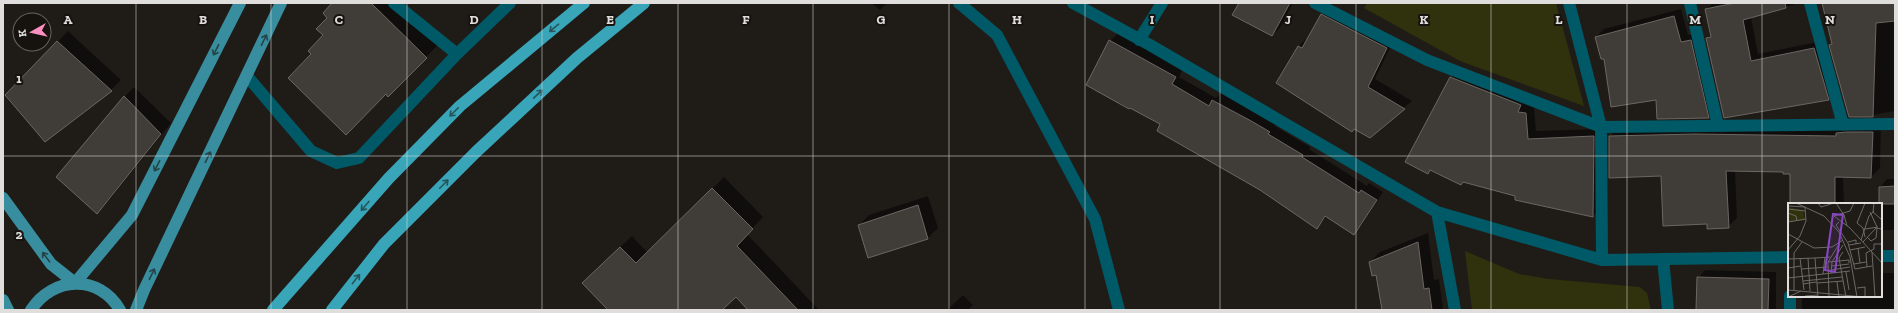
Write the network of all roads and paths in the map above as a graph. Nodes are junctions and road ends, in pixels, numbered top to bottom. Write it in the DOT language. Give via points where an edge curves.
graph roads {
  1 [pos="240,3"];
  2 [pos="281,3"];
  3 [pos="394,3"];
  4 [pos="510,3"];
  5 [pos="584,3"];
  6 [pos="644,3"];
  7 [pos="959,3"];
  8 [pos="1073,3"];
  9 [pos="1162,3"];
  10 [pos="1315,3"];
  11 [pos="1569,3"];
  12 [pos="1690,3"];
  13 [pos="1810,3"];
  14 [pos="1336,7"];
  15 [pos="1139,40"];
  16 [pos="457,54"];
  17 [pos="246,76"];
  18 [pos="1895,124"];
  19 [pos="1843,125"];
  20 [pos="1718,126"];
  21 [pos="1601,127"];
  22 [pos="3,198"];
  23 [pos="1437,212"];
  24 [pos="1882,256"];
  25 [pos="1895,256"];
  26 [pos="1788,257"];
  27 [pos="1663,259"];
  28 [pos="1602,260"];
  29 [pos="75,283"];
  30 [pos="1790,297"];
  31 [pos="3,300"];
  32 [pos="8,310"];
  33 [pos="31,310"];
  34 [pos="120,310"];
  35 [pos="136,310"];
  36 [pos="273,310"];
  37 [pos="332,310"];
  38 [pos="1119,310"];
  39 [pos="1455,310"];
  40 [pos="1668,310"];
  41 [pos="1790,310"];
  1 -- 29 [label="main road, one-way" via="132,216"];
  17 -- 2 [label="main road, one-way"];
  3 -- 16 [label="street"];
  4 -- 16 [label="street"];
  5 -- 36 [label="highway, one-way" via="460,106 389,178"];
  37 -- 6 [label="highway, one-way" via="384,244 476,152 578,58"];
  7 -- 38 [label="street" via="997,35 1095,219"];
  8 -- 15 [label="street"];
  9 -- 15 [label="street"];
  10 -- 14 [label="street"];
  11 -- 21 [label="street"];
  12 -- 20 [label="street"];
  13 -- 19 [label="street"];
  14 -- 21 [label="street" via="1427,60"];
  15 -- 23 [label="street"];
  16 -- 17 [label="street" via="359,158 337,163 311,151"];
  35 -- 17 [label="main road, one-way"];
  18 -- 19 [label="street"];
  19 -- 20 [label="street"];
  20 -- 21 [label="street"];
  21 -- 28 [label="street"];
  29 -- 22 [label="main road, one-way" via="51,264"];
  23 -- 28 [label="street"];
  23 -- 39 [label="street"];
  24 -- 25 [label="street"];
  26 -- 27 [label="street"];
  27 -- 28 [label="street"];
  27 -- 40 [label="street"];
  29 -- 33 [label="main road" via="58,286 42,295"];
  29 -- 34 [label="main road" via="100,290 114,301"];
  30 -- 41 [label="street"];
  31 -- 32 [label="main road"];
}
